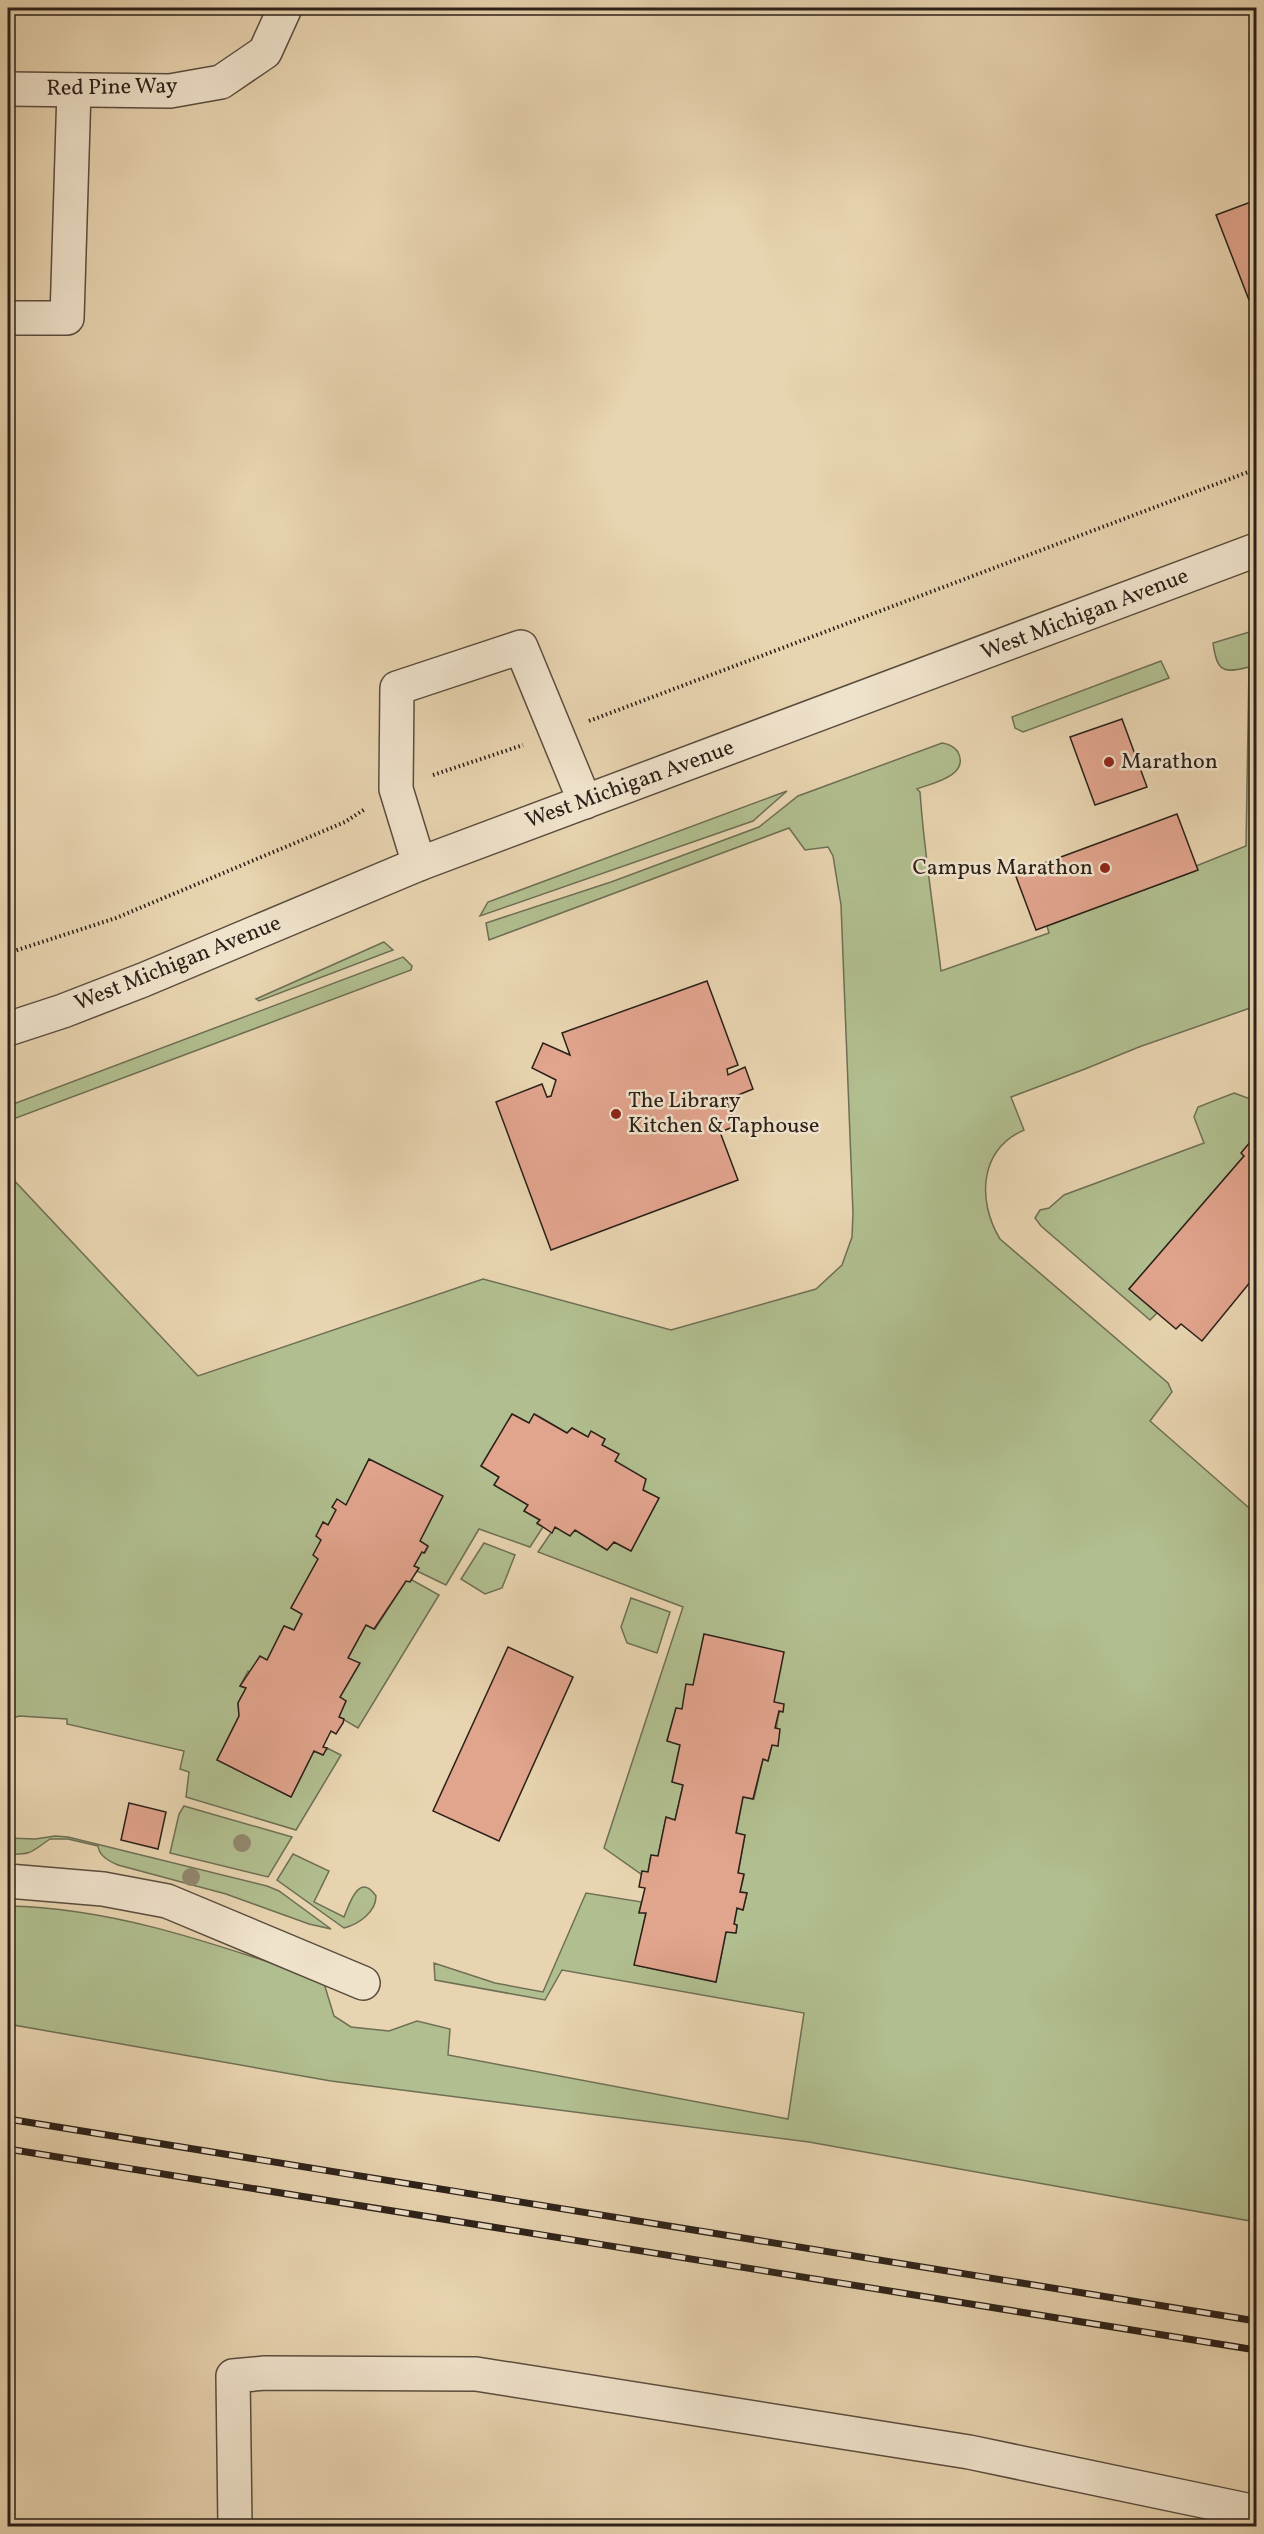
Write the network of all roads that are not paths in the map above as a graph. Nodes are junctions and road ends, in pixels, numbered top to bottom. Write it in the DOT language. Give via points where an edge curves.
graph roads {
  1 [pos="285,8"];
  2 [pos="8,89"];
  3 [pos="74,90"];
  4 [pos="8,318"];
  5 [pos="1257,550"];
  6 [pos="585,802"];
  7 [pos="419,864"];
  8 [pos="8,1029"];
  9 [pos="8,1881"];
  10 [pos="363,1983"];
  11 [pos="1257,2512"];
  12 [pos="235,2526"];
  1 -- 3 [label="street, Red Pine Way" via="266,52 221,81 170,91"];
  2 -- 3 [label="street, Red Pine Way"];
  3 -- 4 [label="street" via="67,318"];
  5 -- 6 [label="street, West Michigan Avenue"];
  6 -- 7 [label="street, West Michigan Avenue"];
  6 -- 7 [label="street" via="521,647 398,688 396,789"];
  7 -- 8 [label="street, West Michigan Avenue" via="143,980"];
  9 -- 10 [label="street" via="103,1889 167,1901"];
  11 -- 12 [label="street" via="969,2452 477,2374 266,2373 233,2376"];
}
